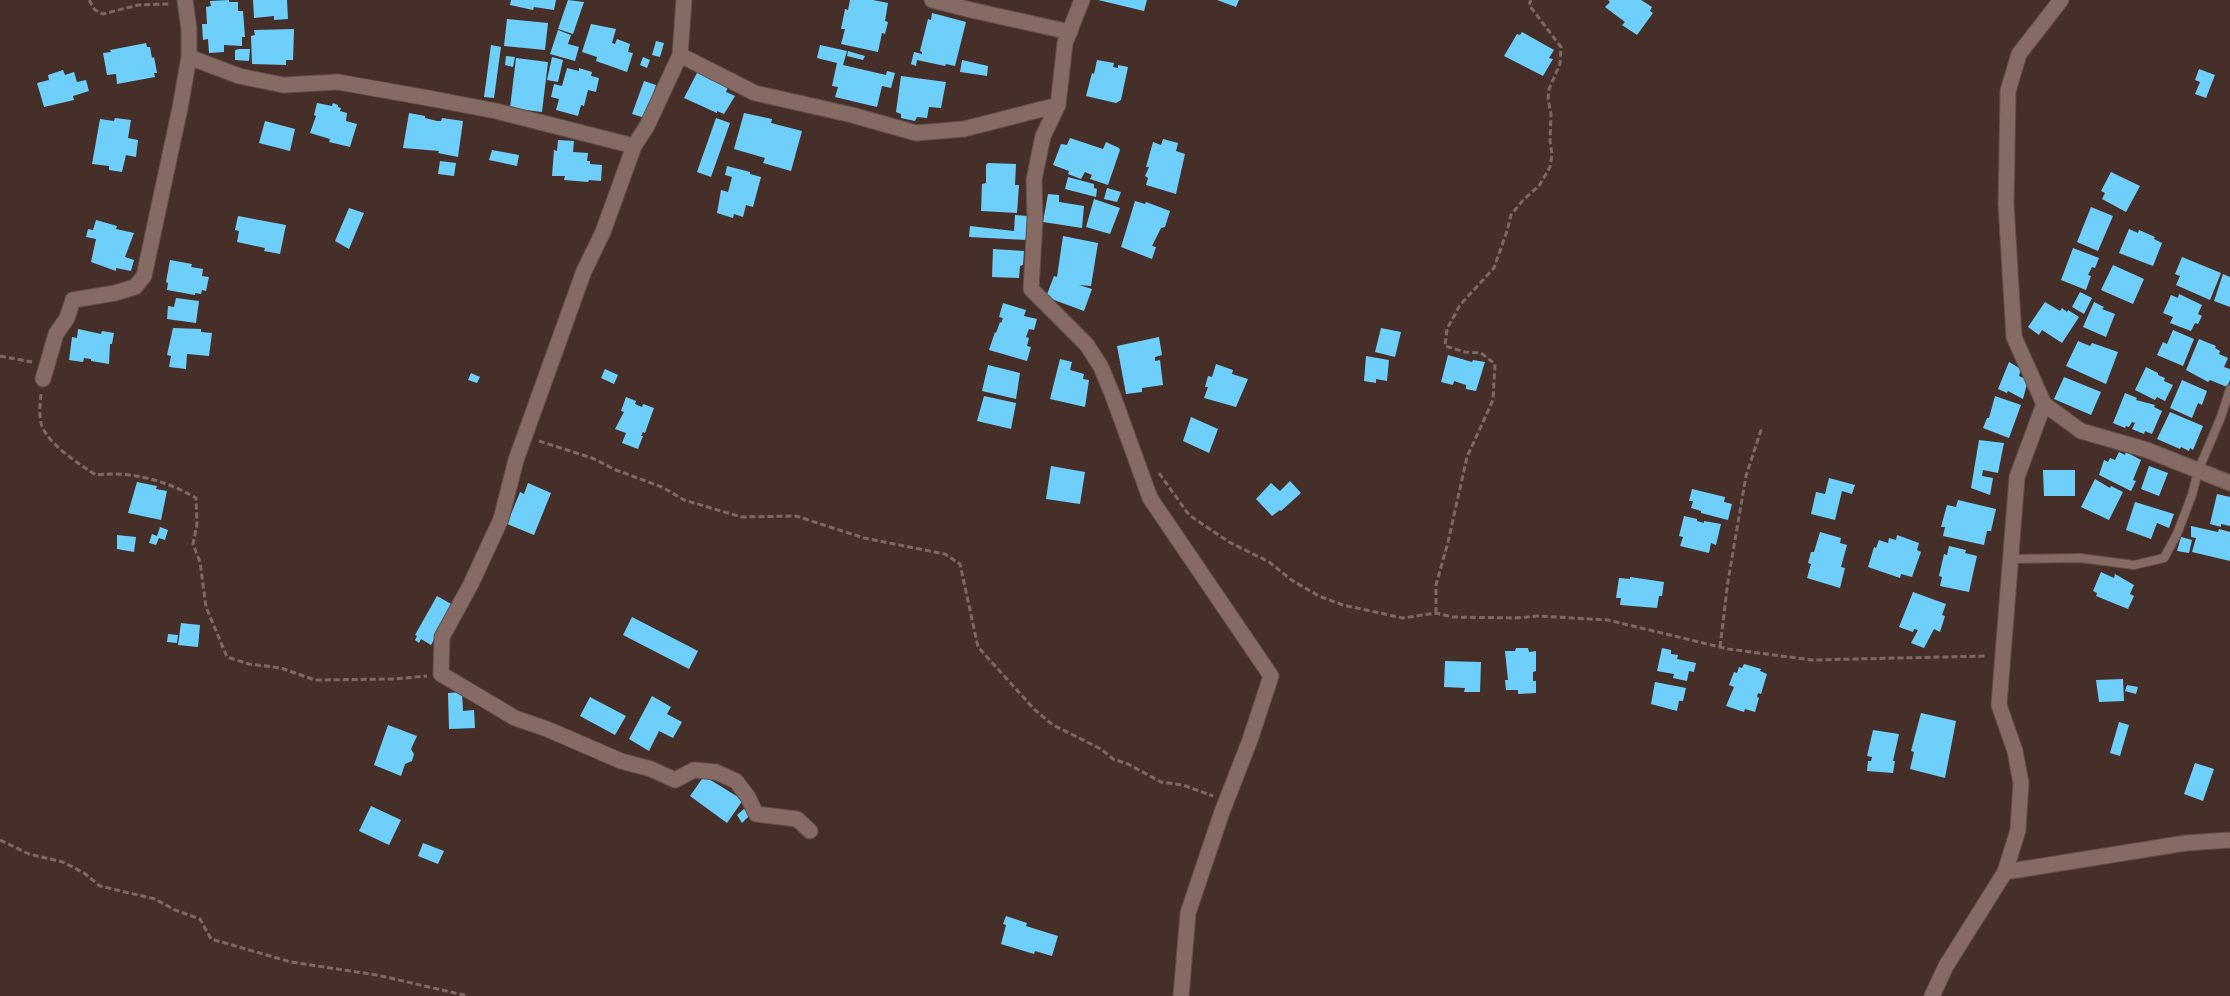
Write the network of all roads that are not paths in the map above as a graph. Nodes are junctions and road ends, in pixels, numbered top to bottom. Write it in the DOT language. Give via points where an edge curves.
graph roads {
  1 [pos="684,0"];
  2 [pos="932,0"];
  3 [pos="1082,0"];
  4 [pos="2061,0"];
  5 [pos="185,1"];
  6 [pos="1070,32"];
  7 [pos="680,55"];
  8 [pos="189,57"];
  9 [pos="1058,105"];
  10 [pos="634,146"];
  11 [pos="43,379"];
  12 [pos="2230,389"];
  13 [pos="2044,404"];
  14 [pos="2198,471"];
  15 [pos="2230,483"];
  16 [pos="2011,559"];
  17 [pos="810,831"];
  18 [pos="2230,840"];
  19 [pos="2005,872"];
  20 [pos="1180,996"];
  21 [pos="1932,996"];
  1 -- 7 [label="street"];
  2 -- 6 [label="street"];
  3 -- 6 [label="street"];
  4 -- 13 [label="street" via="2019,54 2008,91 2006,204 2014,337"];
  5 -- 8 [label="street"];
  6 -- 9 [label="street" via="1065,43"];
  7 -- 9 [label="street" via="755,93 916,133 964,129"];
  7 -- 10 [label="street"];
  8 -- 10 [label="street" via="239,76 283,86 338,82 496,111"];
  8 -- 11 [label="street" via="144,276 135,287 115,294 73,300 56,334"];
  9 -- 20 [label="street" via="1043,136 1034,180 1031,289 1087,345 1101,367 1150,498 1271,675 1188,913"];
  10 -- 17 [label="street" via="516,460 501,519 442,637 441,674 515,718 621,761 675,780 694,770 716,772 736,781 756,814 797,819"];
  12 -- 14 [label="lane"];
  13 -- 14 [label="street" via="2081,431 2147,450"];
  13 -- 16 [label="street" via="2017,477"];
  14 -- 15 [label="street"];
  14 -- 16 [label="lane" via="2177,534 2164,558 2134,565 2080,558"];
  16 -- 19 [label="street" via="2000,705 2021,783 2018,830"];
  18 -- 19 [label="street" via="2186,843"];
  19 -- 21 [label="street" via="1946,966"];
}
